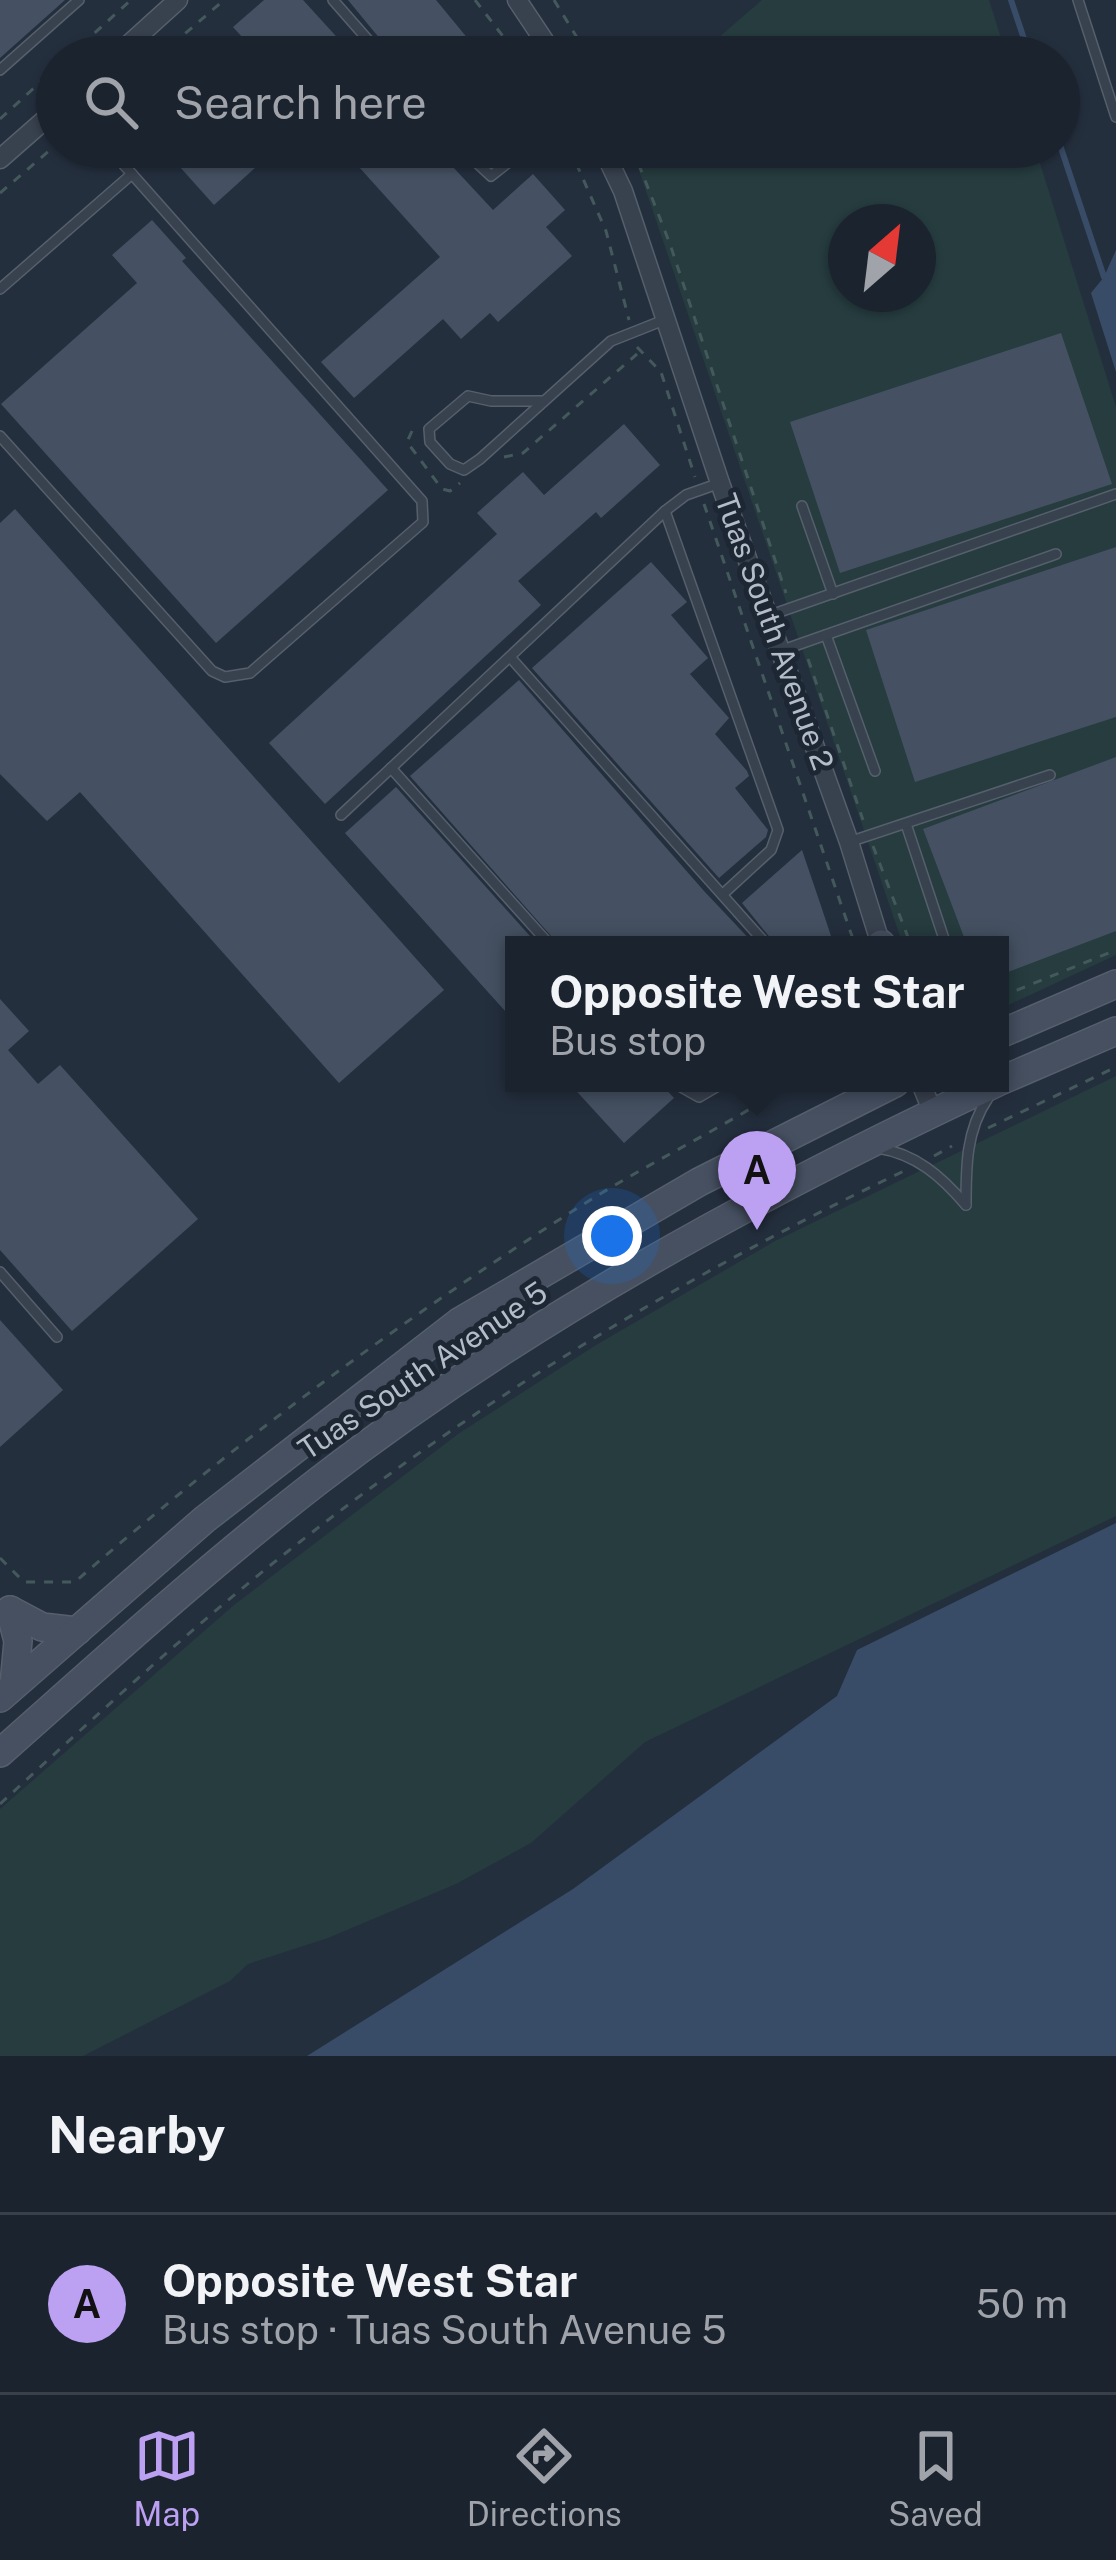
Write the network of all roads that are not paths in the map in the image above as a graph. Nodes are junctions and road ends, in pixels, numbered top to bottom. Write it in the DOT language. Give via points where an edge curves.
graph roads {
  1 [pos="79,0"];
  2 [pos="333,0"];
  3 [pos="517,0"];
  4 [pos="1078,0"];
  5 [pos="174,1"];
  6 [pos="36,36"];
  7 [pos="36,36"];
  8 [pos="137,36"];
  9 [pos="364,36"];
  10 [pos="541,36"];
  11 [pos="1,66"];
  12 [pos="1116,117"];
  13 [pos="36,128"];
  14 [pos="0,160"];
  15 [pos="127,168"];
  16 [pos="612,168"];
  17 [pos="132,174"];
  18 [pos="0,289"];
  19 [pos="666,320"];
  20 [pos="544,401"];
  21 [pos="0,436"];
  22 [pos="720,483"];
  23 [pos="1116,494"];
  24 [pos="802,506"];
  25 [pos="665,511"];
  26 [pos="1056,554"];
  27 [pos="833,593"];
  28 [pos="768,616"];
  29 [pos="826,635"];
  30 [pos="780,651"];
  31 [pos="510,657"];
  32 [pos="391,768"];
  33 [pos="875,771"];
  34 [pos="1050,775"];
  35 [pos="341,815"];
  36 [pos="906,824"];
  37 [pos="859,839"];
  38 [pos="722,894"];
  39 [pos="542,936"];
  40 [pos="759,936"];
  41 [pos="879,936"];
  42 [pos="943,936"];
  43 [pos="1116,984"];
  44 [pos="1009,1027"];
  45 [pos="1116,1031"];
  46 [pos="1009,1077"];
  47 [pos="845,1092"];
  48 [pos="877,1092"];
  49 [pos="925,1092"];
  50 [pos="977,1092"];
  51 [pos="992,1092"];
  52 [pos="933,1113"];
  53 [pos="818,1121"];
  54 [pos="865,1146"];
  55 [pos="0,1272"];
  56 [pos="57,1337"];
  57 [pos="5,1604"];
  58 [pos="77,1631"];
  59 [pos="7,1692"];
  60 [pos="0,1753"];
  1 -- 6 [label="lane"];
  2 -- 9 [label="lane"];
  3 -- 10 [label="street"];
  4 -- 12 [label="lane"];
  5 -- 8 [label="street"];
  7 -- 11 [label="lane"];
  13 -- 14 [label="street"];
  15 -- 17 [label="lane"];
  16 -- 19 [label="street, Tuas South Avenue 2"];
  17 -- 18 [label="lane"];
  17 -- 21 [label="lane" via="422,501 423,523 250,673 225,677"];
  19 -- 20 [label="lane" via="610,340"];
  19 -- 22 [label="street, Tuas South Avenue 2"];
  20 -- 20 [label="lane" via="464,470 430,442 429,429 468,396"];
  22 -- 25 [label="lane"];
  22 -- 28 [label="street, Tuas South Avenue 2"];
  23 -- 27 [label="lane"];
  24 -- 27 [label="lane"];
  25 -- 31 [label="lane"];
  25 -- 38 [label="lane" via="778,830 771,850"];
  26 -- 29 [label="lane"];
  27 -- 28 [label="lane"];
  28 -- 30 [label="street, Tuas South Avenue 2"];
  29 -- 30 [label="lane"];
  29 -- 33 [label="lane"];
  30 -- 37 [label="street, Tuas South Avenue 2"];
  31 -- 32 [label="lane"];
  31 -- 38 [label="lane"];
  32 -- 35 [label="lane"];
  32 -- 39 [label="lane"];
  34 -- 36 [label="lane"];
  36 -- 37 [label="lane"];
  36 -- 42 [label="lane"];
  37 -- 41 [label="street, Tuas South Avenue 2"];
  38 -- 40 [label="lane"];
  43 -- 44 [label="street"];
  45 -- 46 [label="street, Tuas South Avenue 5"];
  47 -- 53 [label="street"];
  48 -- 53 [label="street, Tuas South Avenue 5"];
  49 -- 52 [label="street"];
  50 -- 52 [label="street, Tuas South Avenue 5"];
  51 -- 54 [label="lane" via="971,1136 966,1205 921,1163"];
  52 -- 54 [label="street, Tuas South Avenue 5"];
  53 -- 58 [label="street, Tuas South Avenue 5" via="459,1322 205,1519"];
  54 -- 60 [label="street, Tuas South Avenue 5" via="662,1253 319,1480"];
  55 -- 56 [label="lane"];
  57 -- 58 [label="street" via="42,1627"];
  57 -- 59 [label="street" via="18,1641"];
  58 -- 59 [label="street, Tuas South Avenue 5"];
}
